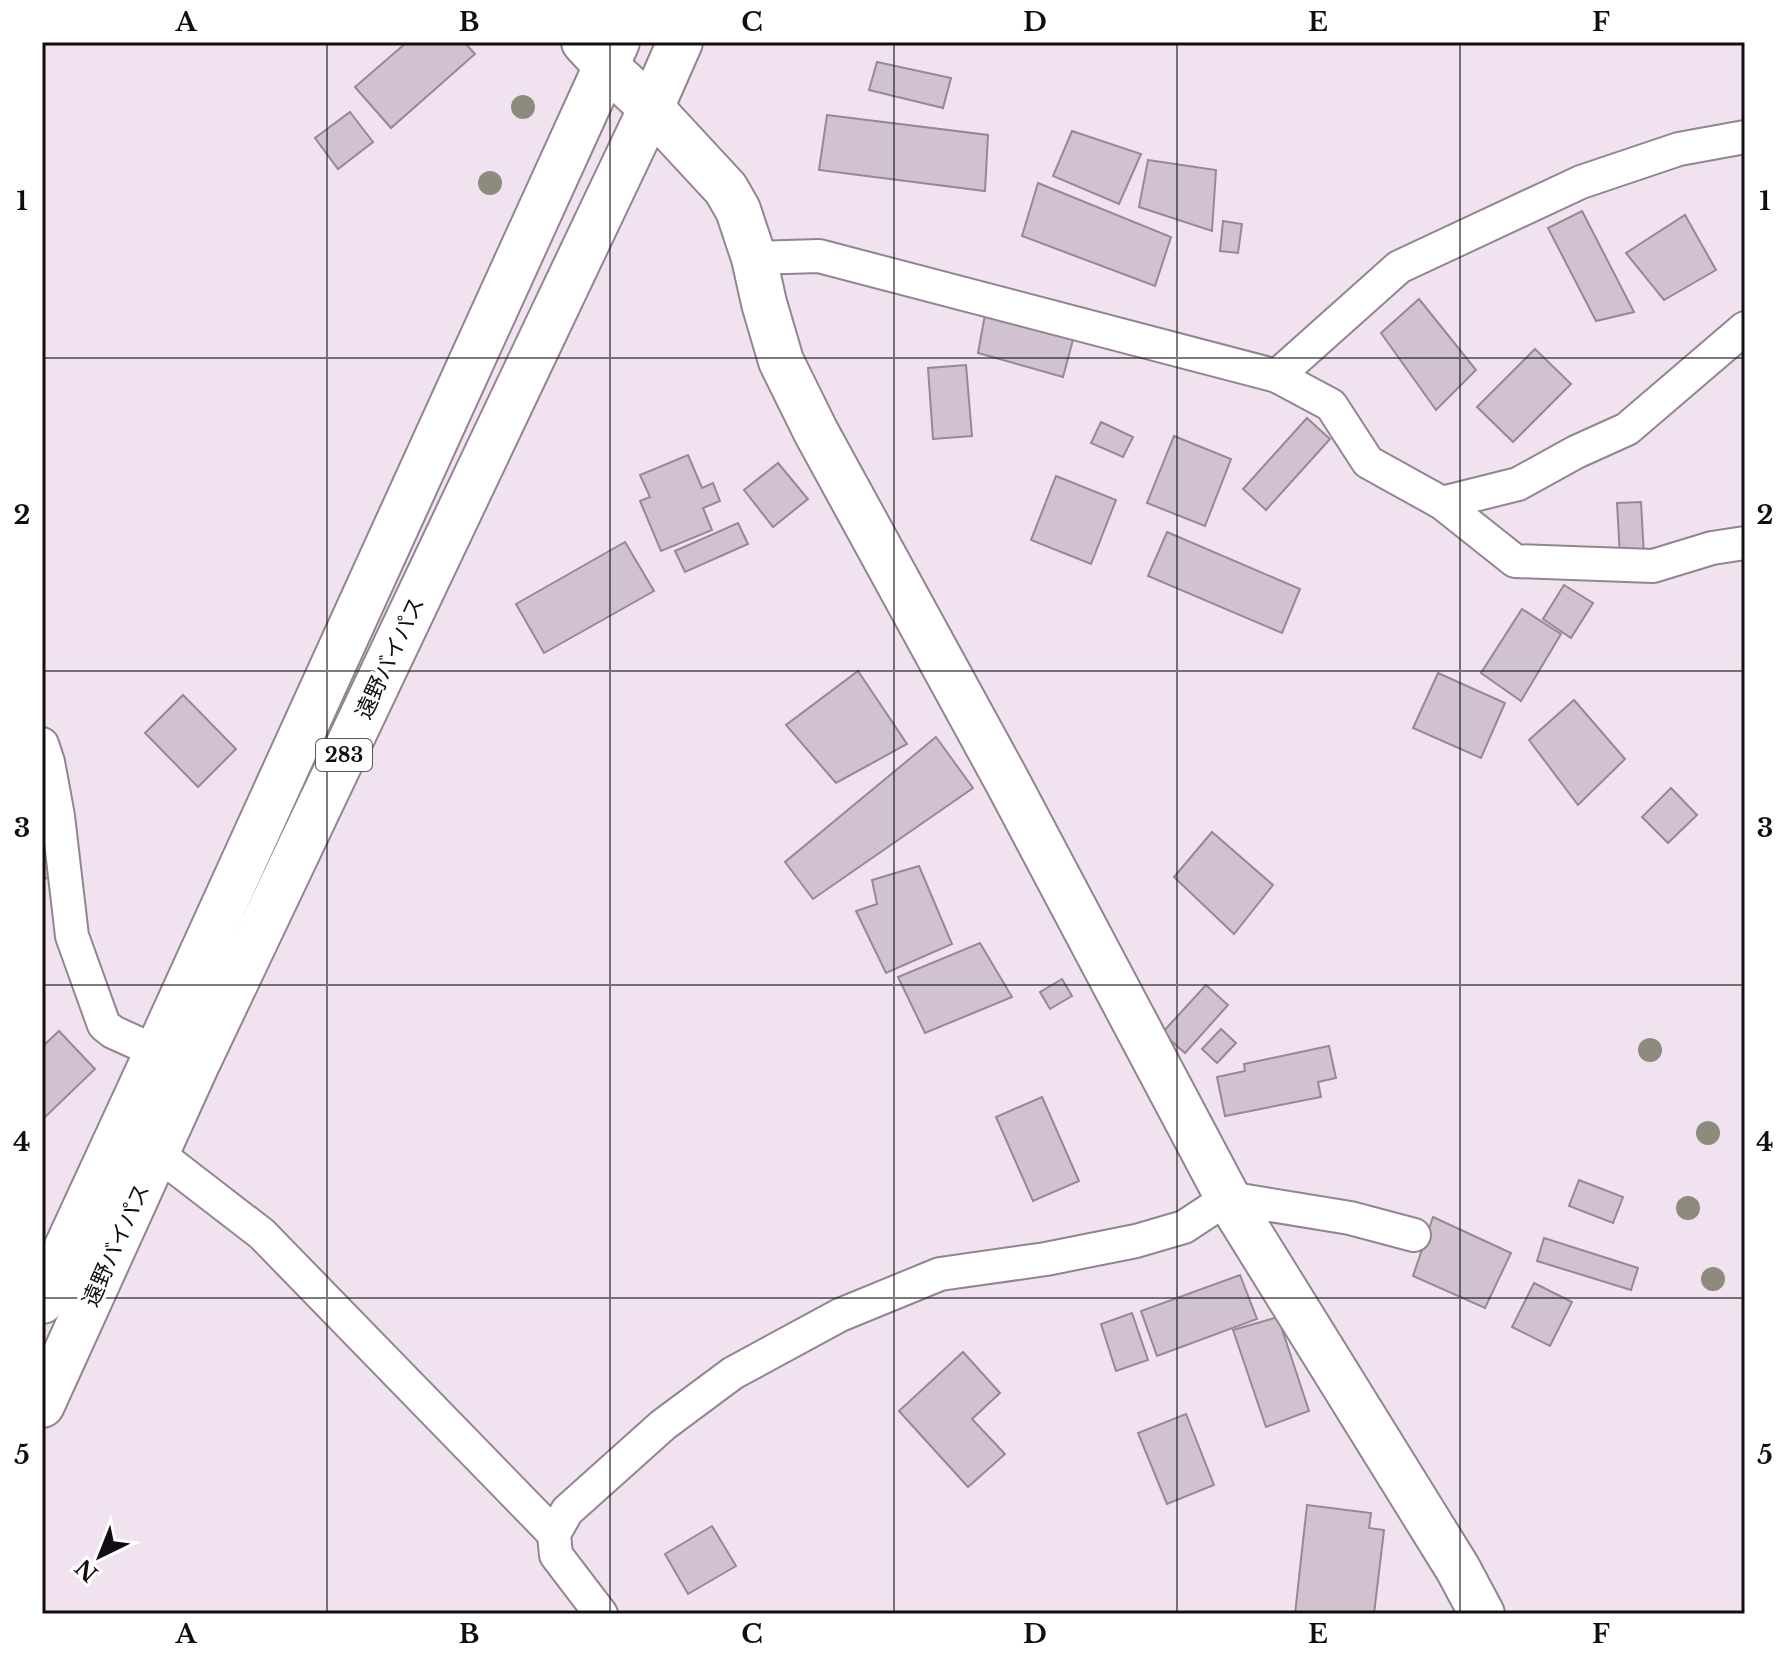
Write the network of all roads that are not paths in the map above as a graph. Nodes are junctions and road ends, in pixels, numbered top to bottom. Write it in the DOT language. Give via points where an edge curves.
graph roads {
  1 [pos="680,42"];
  2 [pos="602,50"];
  3 [pos="651,108"];
  4 [pos="1745,137"];
  5 [pos="754,258"];
  6 [pos="1745,328"];
  7 [pos="1277,376"];
  8 [pos="1442,503"];
  9 [pos="1745,543"];
  10 [pos="42,744"];
  11 [pos="157,1052"];
  12 [pos="157,1153"];
  13 [pos="1228,1198"];
  14 [pos="1414,1235"];
  15 [pos="42,1301"];
  16 [pos="42,1405"];
  17 [pos="554,1534"];
  18 [pos="601,1614"];
  19 [pos="1482,1614"];
  1 -- 3 [label="main road, 遠野バイパス / 283"];
  2 -- 3 [label="main road"];
  2 -- 11 [label="main road, 遠野バイパス / 283"];
  3 -- 5 [label="main road" via="726,189"];
  3 -- 12 [label="main road, 遠野バイパス / 283"];
  4 -- 7 [label="street" via="1679,149 1581,182 1399,267"];
  5 -- 7 [label="street" via="819,256"];
  5 -- 13 [label="main road" via="781,361 816,432"];
  6 -- 8 [label="street" via="1627,429 1518,484"];
  7 -- 8 [label="street" via="1331,405 1368,462"];
  8 -- 9 [label="street" via="1515,561 1653,566"];
  10 -- 11 [label="street" via="58,816 72,936 104,1025"];
  11 -- 15 [label="main road, 遠野バイパス / 283"];
  12 -- 16 [label="main road, 遠野バイパス / 283"];
  12 -- 17 [label="street" via="262,1234"];
  13 -- 14 [label="street" via="1350,1218"];
  13 -- 17 [label="street" via="1184,1227 1046,1259 940,1274 840,1315 733,1373 663,1425 567,1511"];
  13 -- 19 [label="main road"];
  17 -- 18 [label="street" via="556,1555"];
}
